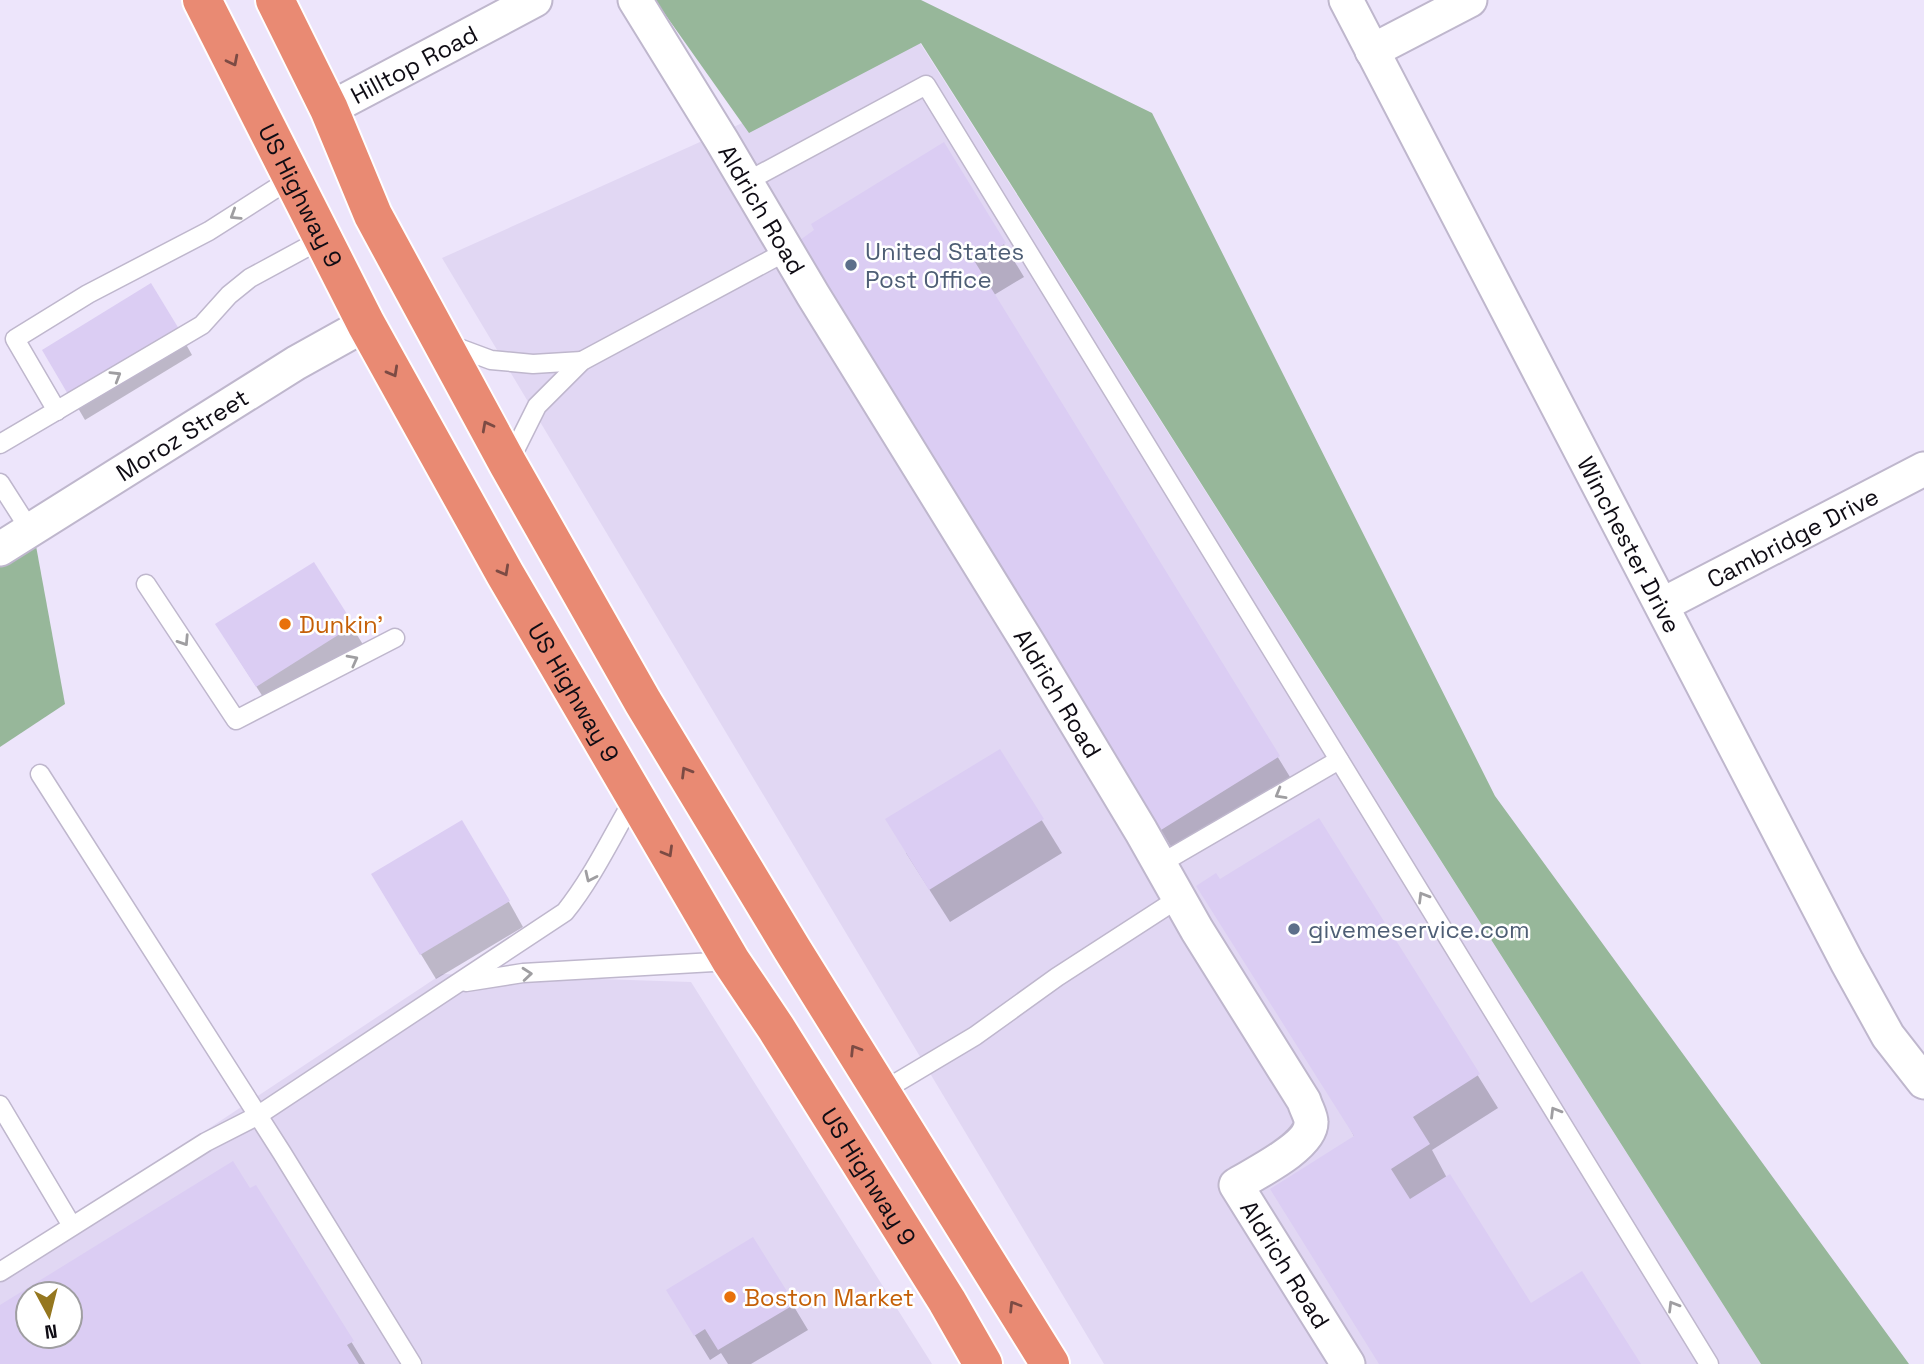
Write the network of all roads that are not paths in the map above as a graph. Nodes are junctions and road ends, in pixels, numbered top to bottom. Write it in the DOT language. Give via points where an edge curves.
graph roads {
  1 [pos="202,0"];
  2 [pos="275,0"];
  3 [pos="536,0"];
  4 [pos="635,0"];
  5 [pos="1346,0"];
  6 [pos="1470,0"];
  7 [pos="1372,51"];
  8 [pos="329,109"];
  9 [pos="292,178"];
  10 [pos="746,182"];
  11 [pos="323,239"];
  12 [pos="787,251"];
  13 [pos="366,324"];
  14 [pos="442,341"];
  15 [pos="582,361"];
  16 [pos="57,411"];
  17 [pos="0,444"];
  18 [pos="508,464"];
  19 [pos="1924,469"];
  20 [pos="0,483"];
  21 [pos="30,530"];
  22 [pos="0,549"];
  23 [pos="146,584"];
  24 [pos="1662,606"];
  25 [pos="395,638"];
  26 [pos="1339,760"];
  27 [pos="40,774"];
  28 [pos="635,796"];
  29 [pos="1160,864"];
  30 [pos="1179,898"];
  31 [pos="730,961"];
  32 [pos="459,983"];
  33 [pos="1924,1082"];
  34 [pos="881,1092"];
  35 [pos="0,1104"];
  36 [pos="257,1116"];
  37 [pos="72,1226"];
  38 [pos="0,1272"];
  39 [pos="412,1364"];
  40 [pos="983,1364"];
  41 [pos="1050,1364"];
  42 [pos="1348,1364"];
  43 [pos="1709,1364"];
  1 -- 9 [label="highway, US Highway 9, one-way"];
  2 -- 8 [label="highway"];
  3 -- 8 [label="street, Hilltop Road"];
  4 -- 10 [label="street, Aldrich Road"];
  5 -- 7 [label="street, Winchester Drive"];
  6 -- 7 [label="street"];
  7 -- 24 [label="street, Winchester Drive"];
  8 -- 14 [label="highway" via="373,215"];
  9 -- 11 [label="highway, US Highway 9"];
  9 -- 16 [label="lane, one-way" via="209,231 88,294 15,339"];
  10 -- 12 [label="street, Aldrich Road"];
  10 -- 26 [label="lane" via="926,85"];
  11 -- 13 [label="highway, US Highway 9"];
  16 -- 11 [label="lane, one-way" via="202,325 250,278"];
  12 -- 15 [label="lane"];
  12 -- 29 [label="street, Aldrich Road"];
  13 -- 21 [label="street, Moroz Street"];
  13 -- 28 [label="highway, US Highway 9, one-way"];
  14 -- 15 [label="lane" via="491,360 533,364"];
  18 -- 14 [label="highway, one-way"];
  15 -- 18 [label="lane" via="537,405"];
  16 -- 17 [label="lane"];
  34 -- 18 [label="highway, one-way" via="643,702"];
  19 -- 24 [label="street, Cambridge Drive"];
  20 -- 21 [label="lane"];
  21 -- 22 [label="street, Moroz Street"];
  23 -- 25 [label="lane, one-way" via="236,720"];
  24 -- 33 [label="street, Winchester Drive" via="1847,962 1888,1036"];
  26 -- 29 [label="lane, one-way"];
  43 -- 26 [label="lane, one-way"];
  27 -- 36 [label="lane"];
  28 -- 31 [label="highway, US Highway 9, one-way"];
  28 -- 32 [label="lane, one-way" via="586,886 565,912"];
  29 -- 30 [label="street, Aldrich Road"];
  30 -- 34 [label="lane" via="975,1036"];
  30 -- 42 [label="street, Aldrich Road" via="1312,1121 1296,1147 1236,1185"];
  32 -- 31 [label="lane, one-way" via="523,973"];
  31 -- 40 [label="highway, US Highway 9"];
  32 -- 36 [label="lane"];
  41 -- 34 [label="highway, one-way"];
  35 -- 37 [label="lane"];
  36 -- 37 [label="lane" via="206,1142"];
  36 -- 39 [label="lane"];
  37 -- 38 [label="lane"];
}
